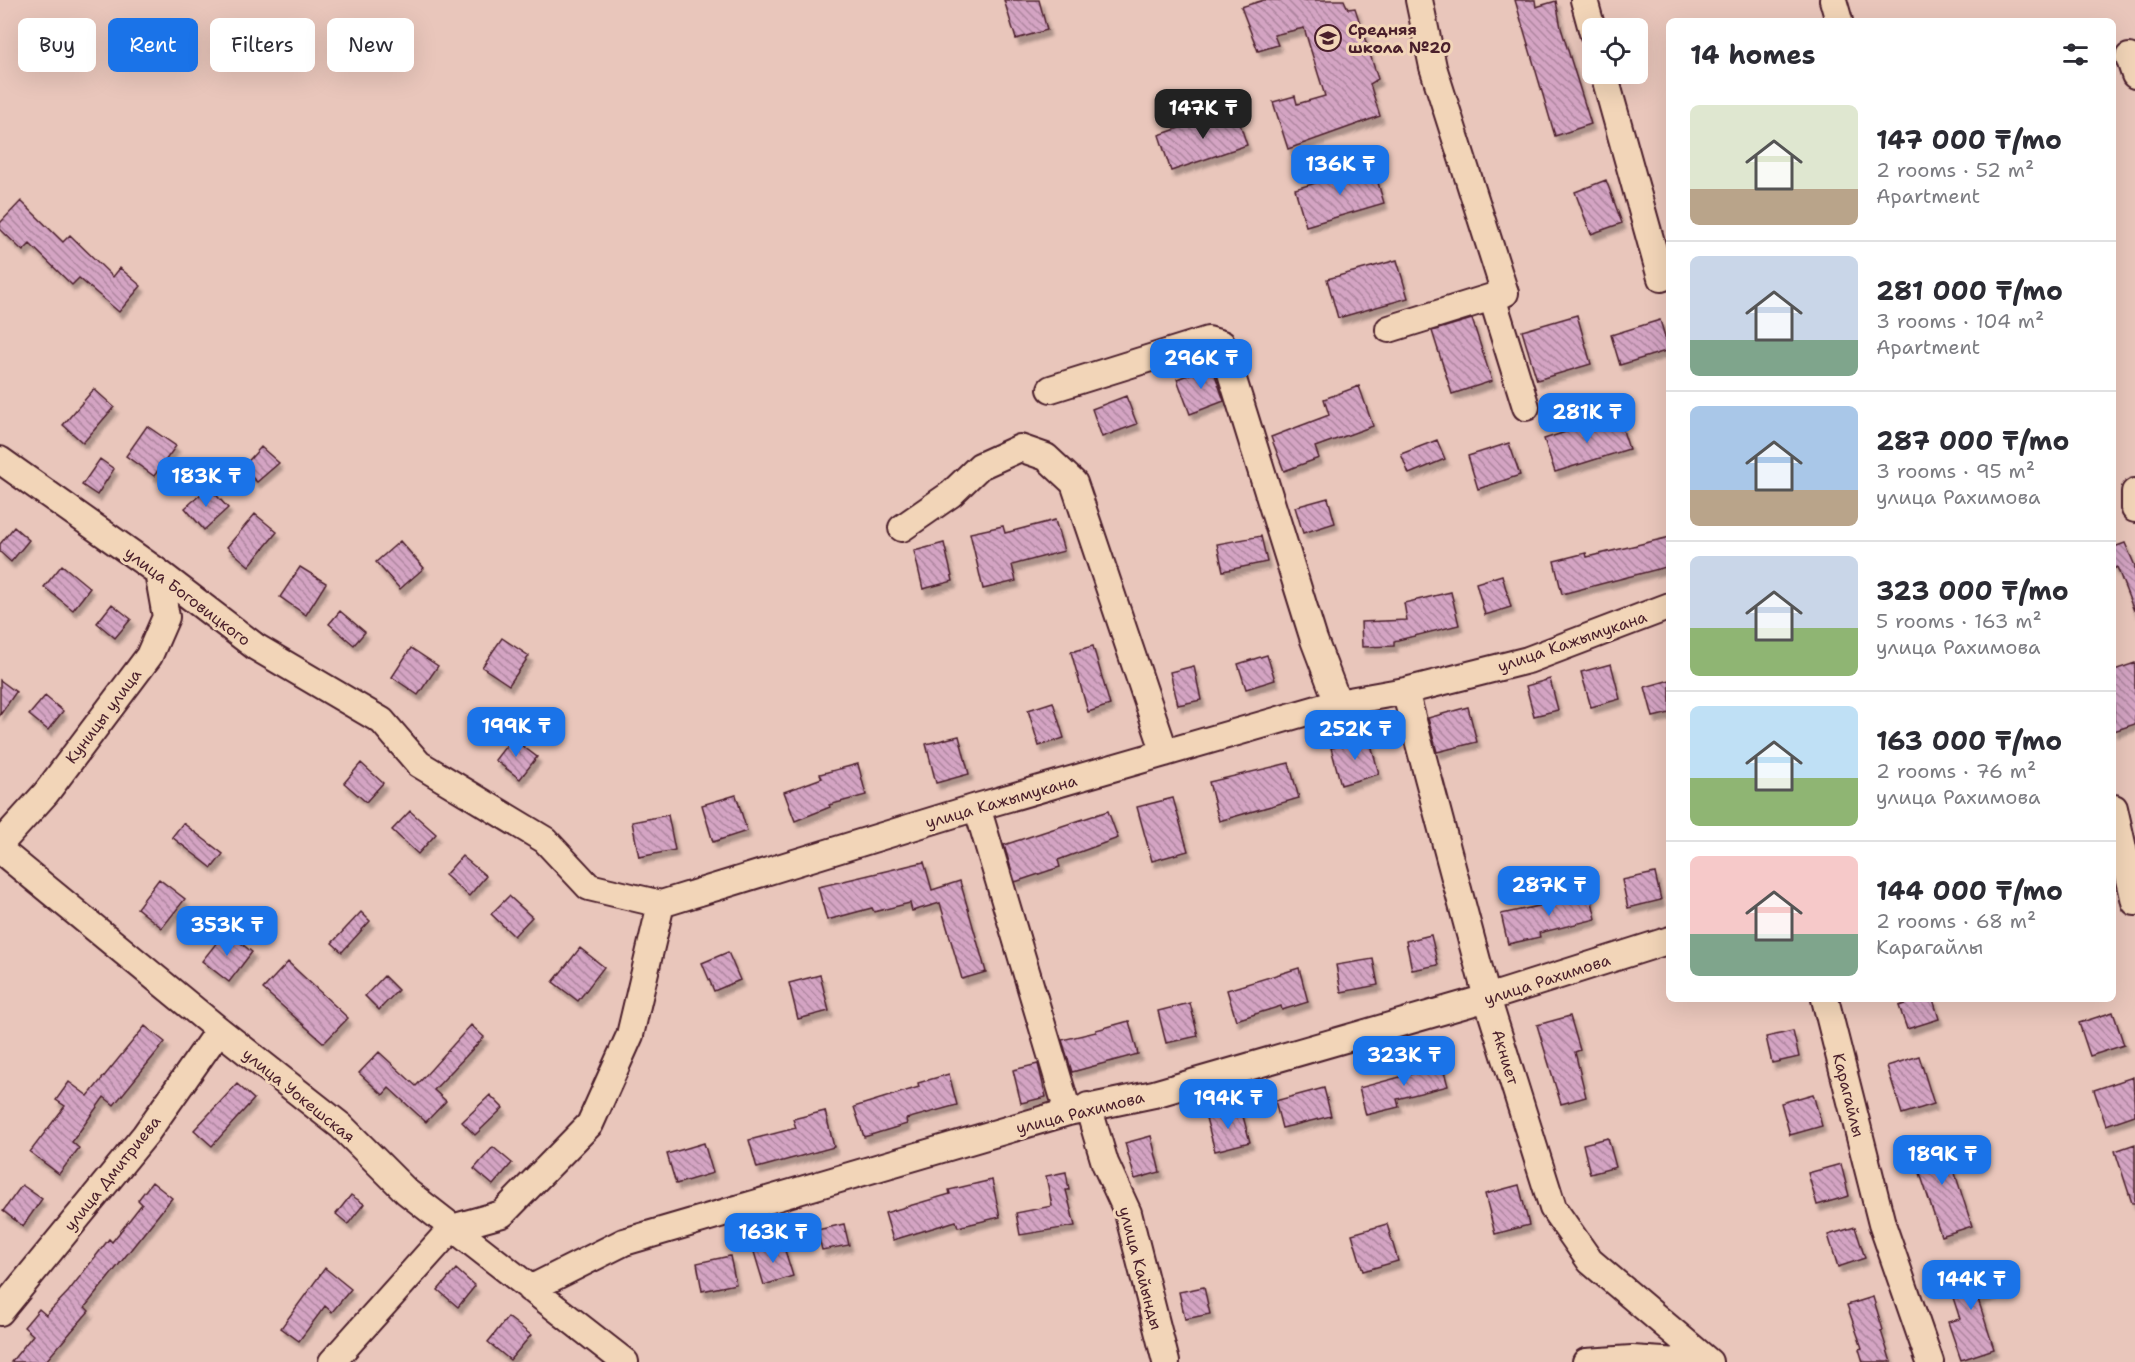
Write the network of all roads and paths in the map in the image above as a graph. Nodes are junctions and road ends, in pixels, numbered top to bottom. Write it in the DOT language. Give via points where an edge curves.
graph roads {
  1 [pos="1419,0"];
  2 [pos="1584,0"];
  3 [pos="1833,0"];
  4 [pos="1589,18"];
  5 [pos="1838,18"];
  6 [pos="1607,84"];
  7 [pos="1666,276"];
  8 [pos="1492,297"];
  9 [pos="1389,328"];
  10 [pos="1051,388"];
  11 [pos="1526,407"];
  12 [pos="0,460"];
  13 [pos="2135,492"];
  14 [pos="2135,509"];
  15 [pos="902,528"];
  16 [pos="159,572"];
  17 [pos="1666,608"];
  18 [pos="1405,691"];
  19 [pos="1338,703"];
  20 [pos="1165,753"];
  21 [pos="977,807"];
  22 [pos="2116,818"];
  23 [pos="0,844"];
  24 [pos="0,850"];
  25 [pos="2135,902"];
  26 [pos="661,904"];
  27 [pos="1666,941"];
  28 [pos="1487,998"];
  29 [pos="1826,1002"];
  30 [pos="219,1030"];
  31 [pos="1078,1109"];
  32 [pos="452,1228"];
  33 [pos="530,1289"];
  34 [pos="0,1312"];
  35 [pos="332,1362"];
  36 [pos="625,1362"];
  37 [pos="1166,1362"];
  38 [pos="1586,1362"];
  39 [pos="1679,1362"];
  40 [pos="1709,1362"];
  41 [pos="1930,1362"];
  1 -- 8 [label="street" via="1433,67 1506,293"];
  2 -- 4 [label="street"];
  3 -- 5 [label="street"];
  6 -- 7 [label="street" via="1661,278"];
  8 -- 9 [label="street"];
  8 -- 11 [label="street"];
  10 -- 19 [label="street" via="1208,340 1222,344 1314,640"];
  12 -- 16 [label="street, улица Боговицкого"];
  13 -- 14 [label="street"];
  15 -- 20 [label="street" via="951,494 980,466 1020,448 1046,457 1074,483"];
  16 -- 23 [label="street, Куницы улица" via="166,617 149,656 46,793"];
  16 -- 26 [label="street, улица Боговицкого" via="256,647 382,721 419,764 545,840 589,887"];
  17 -- 18 [label="street, улица Кажымукана" via="1528,660"];
  18 -- 19 [label="street, улица Кажымукана"];
  18 -- 28 [label="street, Акниет"];
  19 -- 20 [label="street, улица Кажымукана"];
  20 -- 21 [label="street, улица Кажымукана"];
  21 -- 26 [label="street, улица Кажымукана"];
  21 -- 31 [label="street, улица Кайынды"];
  22 -- 25 [label="street"];
  24 -- 30 [label="street, улица Уокешская"];
  26 -- 32 [label="street" via="630,1035 590,1124 502,1214"];
  27 -- 28 [label="street, улица Рахимова"];
  28 -- 31 [label="street, улица Рахимова" via="1154,1094"];
  28 -- 40 [label="street, Акниет" via="1553,1208 1590,1261"];
  29 -- 41 [label="street, Карагайлы" via="1882,1224"];
  30 -- 32 [label="street, улица Уокешская" via="341,1126 407,1192"];
  30 -- 34 [label="street, улица Дмитриева" via="145,1135"];
  31 -- 33 [label="street, улица Рахимова" via="624,1242"];
  31 -- 37 [label="street, улица Кайынды" via="1128,1213"];
  32 -- 33 [label="street, улица Уокешская"];
  32 -- 35 [label="street"];
  33 -- 36 [label="street, улица Уокешская"];
  38 -- 39 [label="street"];
}
